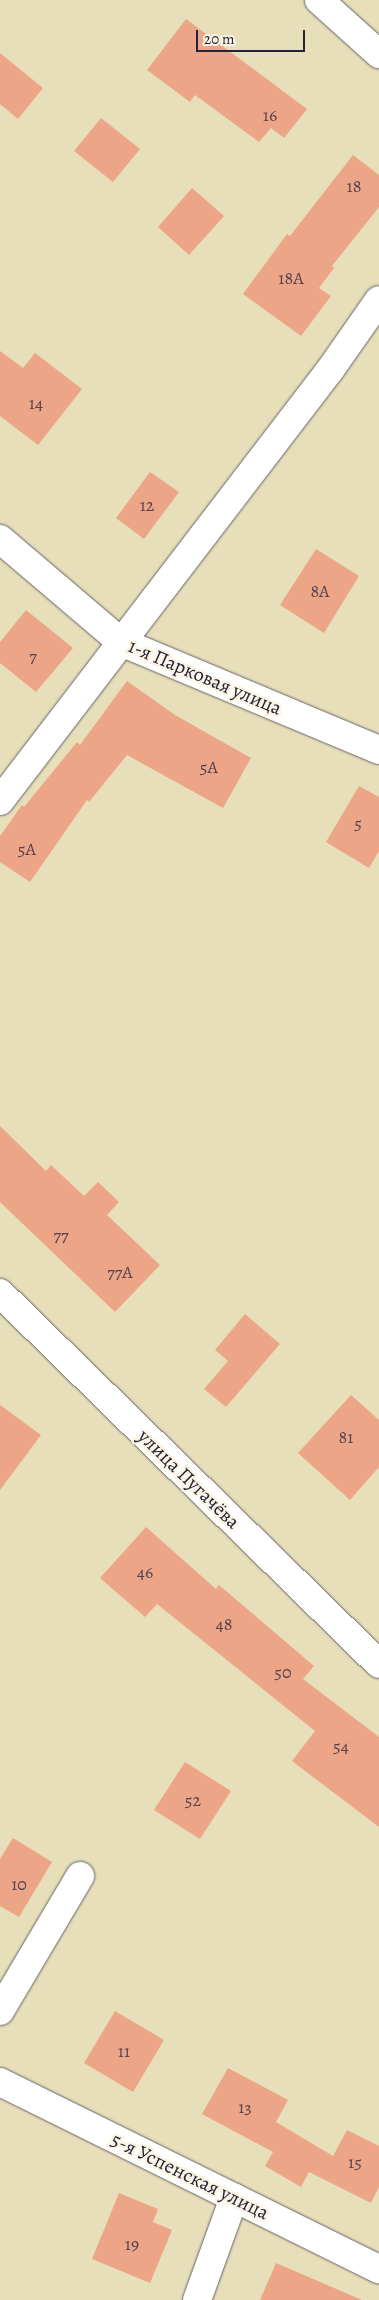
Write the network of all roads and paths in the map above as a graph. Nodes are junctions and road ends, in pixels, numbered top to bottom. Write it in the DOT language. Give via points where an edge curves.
graph roads {
  1 [pos="319,0"];
  2 [pos="379,54"];
  3 [pos="379,300"];
  4 [pos="0,539"];
  5 [pos="121,642"];
  6 [pos="379,750"];
  7 [pos="0,801"];
  8 [pos="0,1293"];
  9 [pos="379,1664"];
  10 [pos="80,1876"];
  11 [pos="0,2011"];
  12 [pos="0,2082"];
  13 [pos="234,2198"];
  14 [pos="379,2269"];
  15 [pos="197,2300"];
  1 -- 2 [label="street"];
  3 -- 5 [label="street" via="330,370"];
  4 -- 5 [label="street, 1-я Парковая улица"];
  5 -- 6 [label="street, 1-я Парковая улица"];
  5 -- 7 [label="street"];
  8 -- 9 [label="street, улица Пугачёва"];
  10 -- 11 [label="street"];
  12 -- 13 [label="street, 5-я Успенская улица"];
  13 -- 14 [label="street, 5-я Успенская улица"];
  13 -- 15 [label="street"];
}
